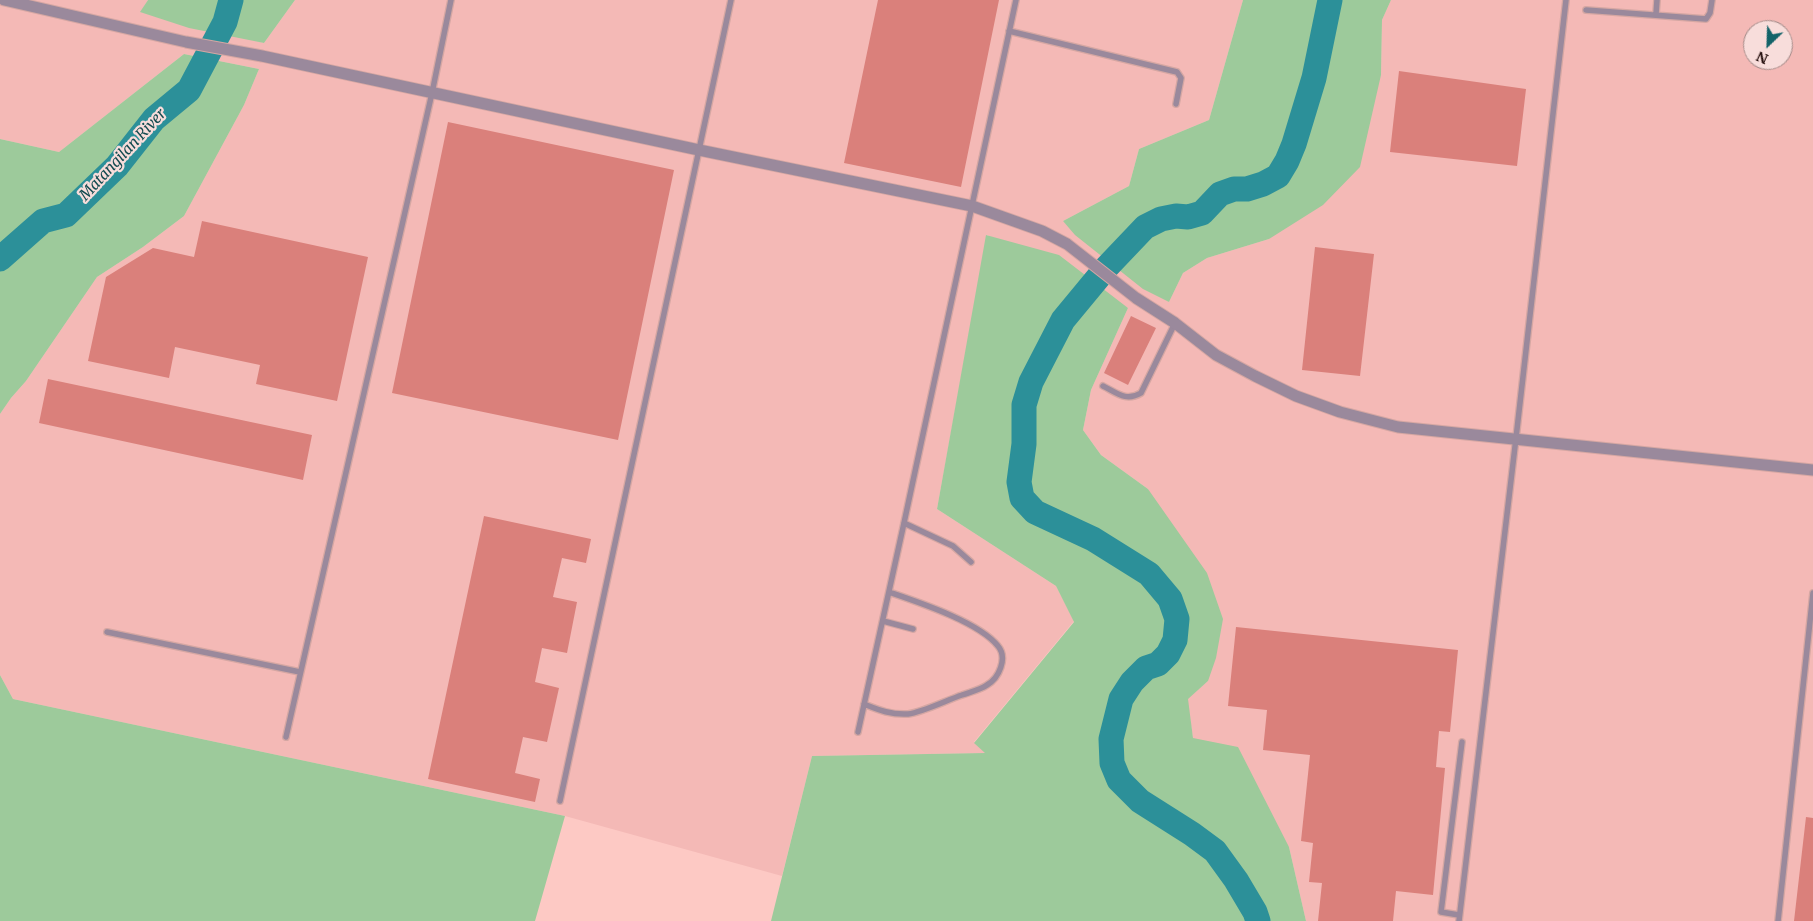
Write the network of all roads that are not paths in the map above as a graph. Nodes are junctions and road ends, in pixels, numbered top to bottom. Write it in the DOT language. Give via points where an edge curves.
graph roads {
  1 [pos="4,0"];
  2 [pos="451,0"];
  3 [pos="731,0"];
  4 [pos="1016,0"];
  5 [pos="1566,0"];
  6 [pos="1657,0"];
  7 [pos="1712,0"];
  8 [pos="1586,10"];
  9 [pos="1656,14"];
  10 [pos="1009,32"];
  11 [pos="432,93"];
  12 [pos="1176,104"];
  13 [pos="699,150"];
  14 [pos="972,206"];
  15 [pos="1175,323"];
  16 [pos="1103,386"];
  17 [pos="1516,438"];
  18 [pos="1813,470"];
  19 [pos="904,524"];
  20 [pos="971,562"];
  21 [pos="889,592"];
  22 [pos="1813,593"];
  23 [pos="883,621"];
  24 [pos="913,629"];
  25 [pos="107,632"];
  26 [pos="300,672"];
  27 [pos="864,704"];
  28 [pos="858,732"];
  29 [pos="286,736"];
  30 [pos="1462,742"];
  31 [pos="560,801"];
  32 [pos="1459,918"];
  33 [pos="1778,921"];
  1 -- 11 [label="street"];
  2 -- 11 [label="lane"];
  3 -- 13 [label="lane"];
  4 -- 10 [label="lane"];
  5 -- 17 [label="lane"];
  6 -- 9 [label="lane"];
  7 -- 9 [label="lane" via="1706,19"];
  8 -- 9 [label="lane"];
  10 -- 12 [label="lane" via="1177,72 1181,78"];
  10 -- 14 [label="lane"];
  11 -- 13 [label="street"];
  11 -- 26 [label="lane"];
  13 -- 14 [label="street"];
  13 -- 31 [label="lane"];
  14 -- 15 [label="street" via="1042,231 1067,244 1136,298"];
  14 -- 19 [label="lane"];
  15 -- 16 [label="lane" via="1141,393 1129,398"];
  15 -- 17 [label="street" via="1216,355 1296,396 1340,412 1398,427"];
  17 -- 18 [label="street"];
  17 -- 32 [label="lane"];
  19 -- 20 [label="lane" via="952,546"];
  19 -- 21 [label="lane"];
  21 -- 23 [label="lane"];
  21 -- 27 [label="lane" via="965,622 987,636 999,646 1002,666 988,685 910,714 884,712"];
  22 -- 33 [label="lane"];
  23 -- 24 [label="lane"];
  23 -- 27 [label="lane"];
  25 -- 26 [label="lane"];
  26 -- 29 [label="lane"];
  27 -- 28 [label="lane"];
  30 -- 32 [label="lane" via="1441,912"];
}
